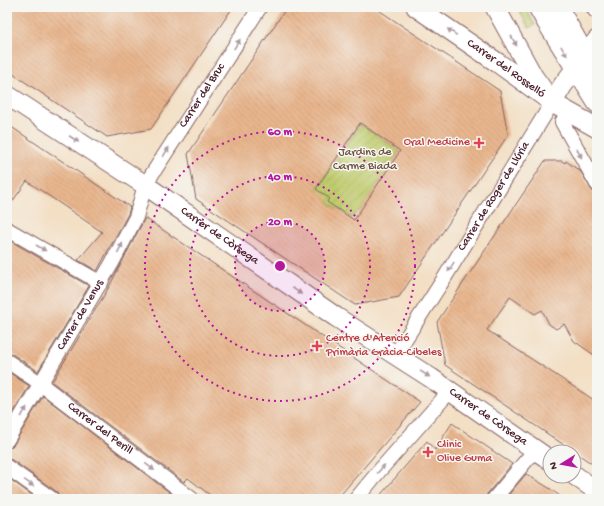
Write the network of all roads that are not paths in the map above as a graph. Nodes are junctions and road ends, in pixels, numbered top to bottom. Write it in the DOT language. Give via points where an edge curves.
graph roads {
  1 [pos="260,7"];
  2 [pos="416,7"];
  3 [pos="494,7"];
  4 [pos="538,7"];
  5 [pos="558,7"];
  6 [pos="597,40"];
  7 [pos="580,63"];
  8 [pos="597,76"];
  9 [pos="7,95"];
  10 [pos="552,103"];
  11 [pos="597,103"];
  12 [pos="562,122"];
  13 [pos="597,128"];
  14 [pos="597,184"];
  15 [pos="145,185"];
  16 [pos="7,228"];
  17 [pos="101,283"];
  18 [pos="395,355"];
  19 [pos="7,361"];
  20 [pos="41,384"];
  21 [pos="450,391"];
  22 [pos="7,440"];
  23 [pos="542,455"];
  24 [pos="7,467"];
  25 [pos="582,481"];
  26 [pos="597,491"];
  27 [pos="51,499"];
  28 [pos="192,499"];
  29 [pos="356,499"];
  30 [pos="494,499"];
  15 -- 1 [label="street, Carrer del Bruc, one-way"];
  10 -- 2 [label="main road, Carrer del Rosselló, one-way"];
  3 -- 10 [label="main road, one-way" via="533,76"];
  4 -- 7 [label="main road, one-way"];
  5 -- 7 [label="main road"];
  6 -- 7 [label="main road, Carrer de Roger de Llúria"];
  7 -- 8 [label="main road"];
  7 -- 10 [label="main road, Carrer de Roger de Llúria"];
  7 -- 11 [label="main road"];
  9 -- 15 [label="main road, Carrer de Còrsega, one-way"];
  10 -- 12 [label="main road"];
  10 -- 13 [label="main road, Carrer del Rosselló"];
  10 -- 18 [label="street, Carrer de Roger de Llúria, one-way"];
  12 -- 14 [label="street, one-way"];
  17 -- 15 [label="street, Carrer de Venus, one-way" via="136,217"];
  15 -- 18 [label="main road, Carrer de Còrsega, one-way"];
  16 -- 17 [label="street, one-way"];
  17 -- 20 [label="street, Carrer de Venus"];
  18 -- 21 [label="main road, Carrer de Còrsega, one-way"];
  19 -- 20 [label="street, Carrer del Perill"];
  22 -- 20 [label="street, Carrer de Venus, one-way"];
  20 -- 28 [label="street, Carrer del Perill, one-way"];
  21 -- 23 [label="main road, Carrer de Còrsega"];
  29 -- 21 [label="street, one-way"];
  23 -- 30 [label="street"];
  24 -- 27 [label="street, one-way"];
  25 -- 26 [label="main road"];
}
